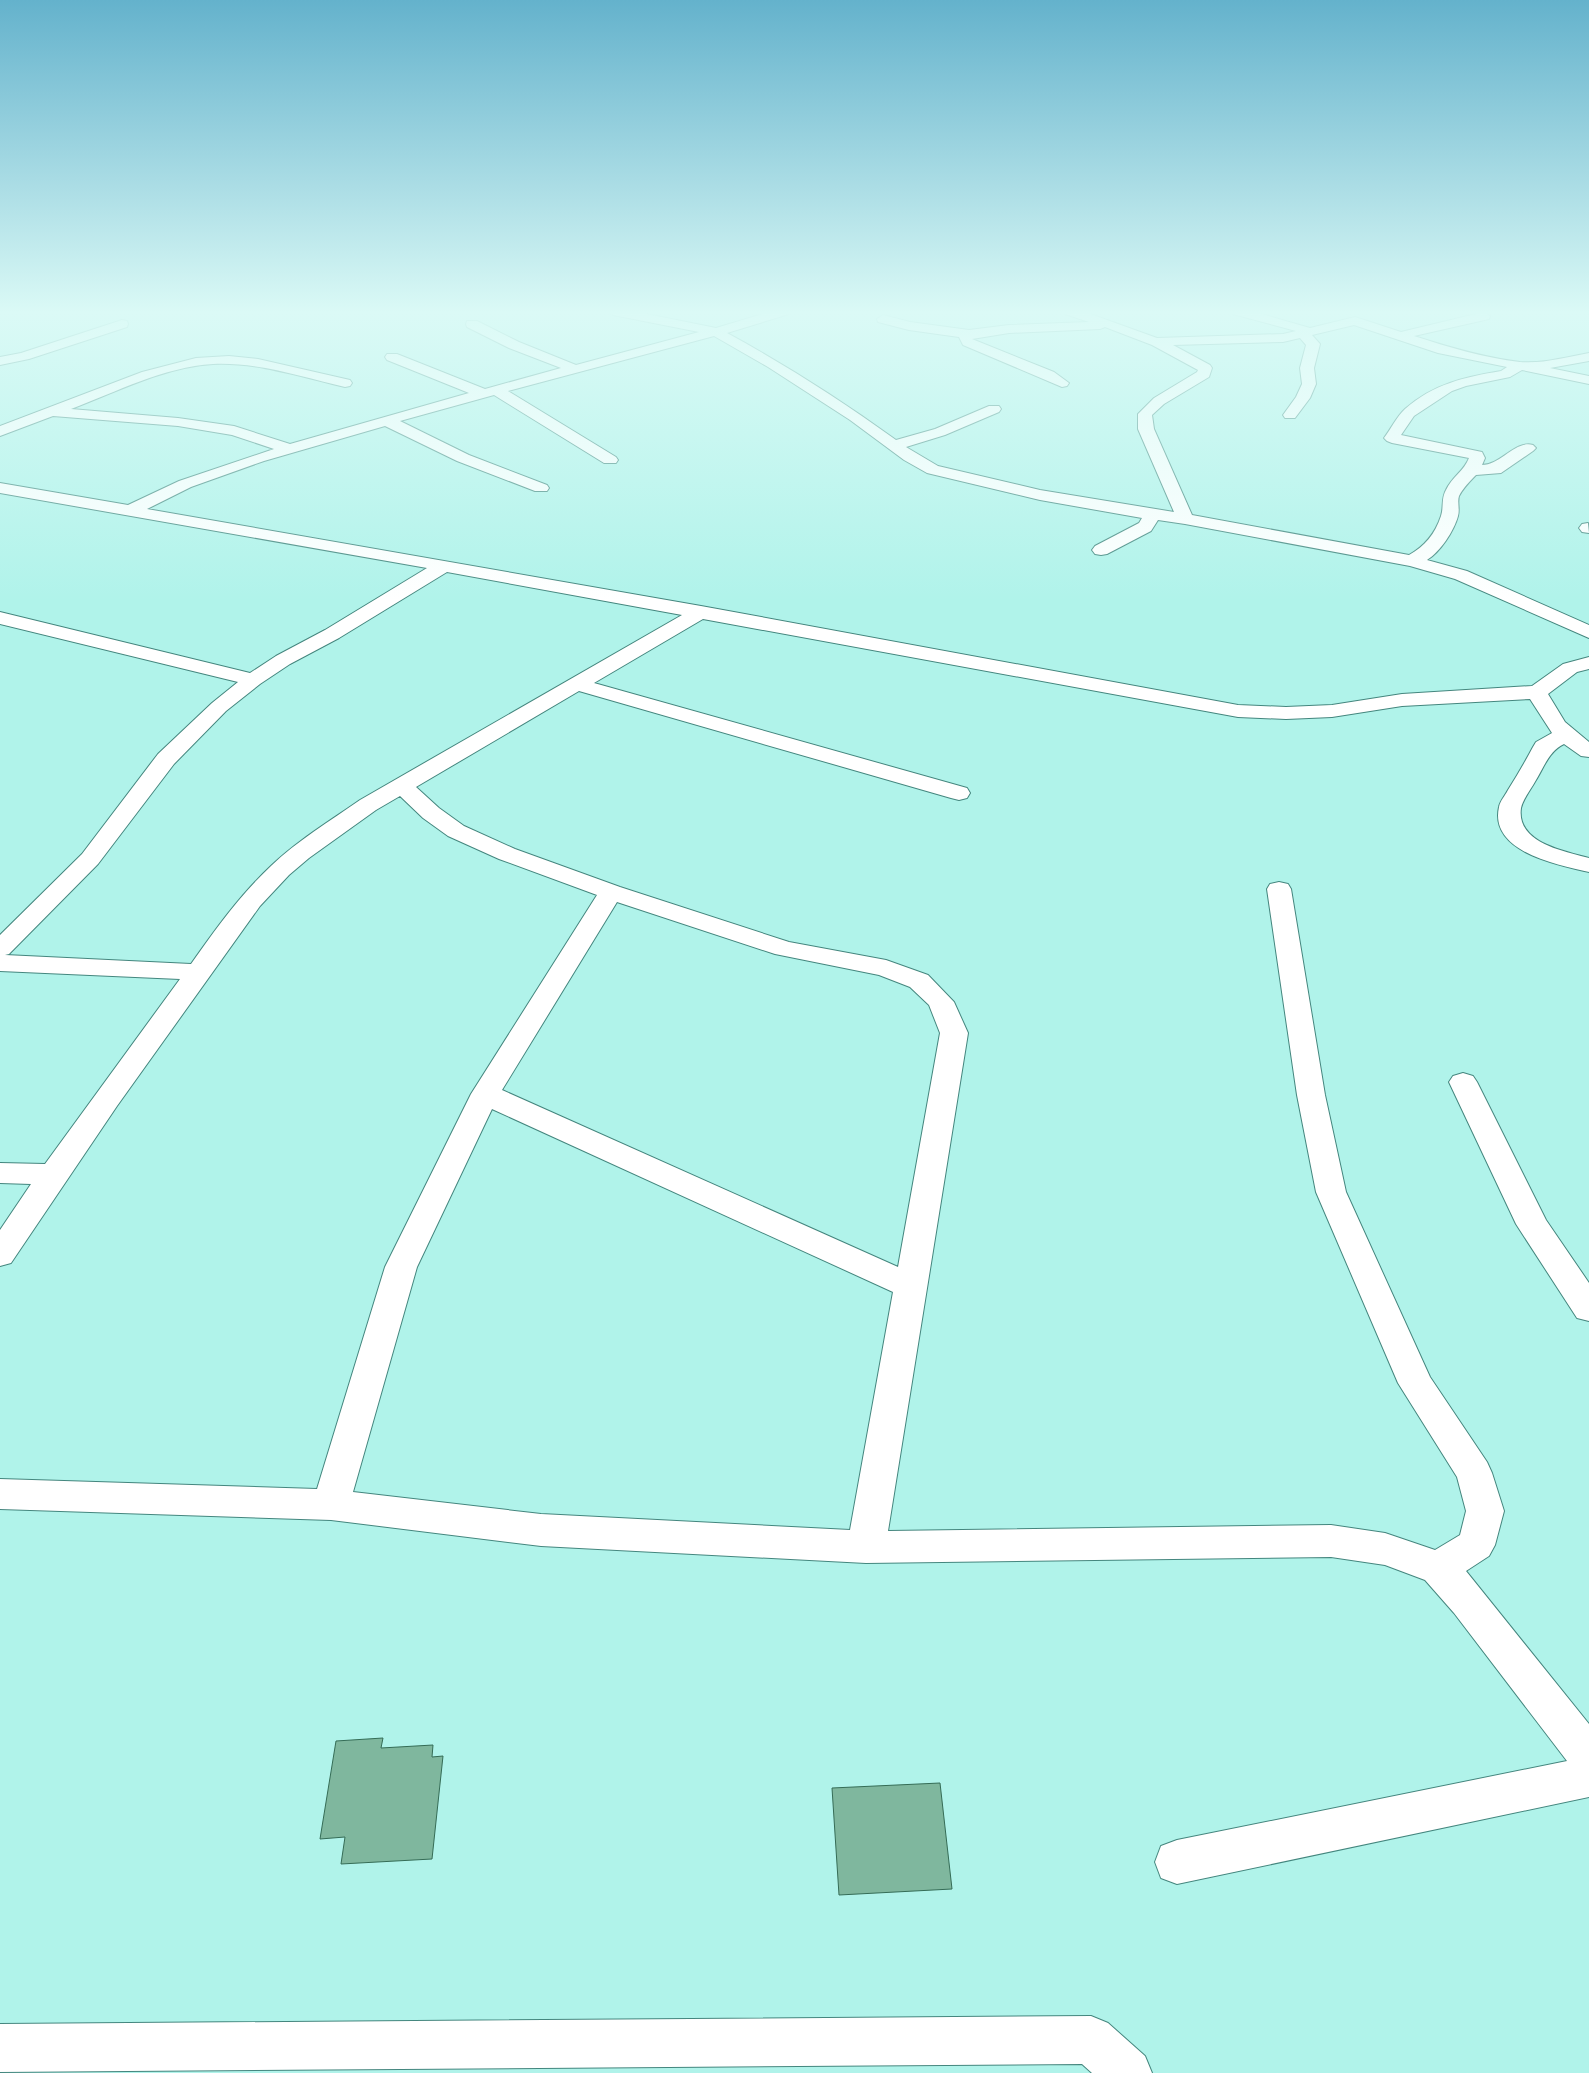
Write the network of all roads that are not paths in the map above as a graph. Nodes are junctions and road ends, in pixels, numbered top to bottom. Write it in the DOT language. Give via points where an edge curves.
graph roads {
  1 [pos="61,408"];
  2 [pos="434,408"];
  3 [pos="518,408"];
  4 [pos="841,408"];
  5 [pos="994,408"];
  6 [pos="1152,408"];
  7 [pos="1296,408"];
  8 [pos="1417,408"];
  9 [pos="49,412"];
  10 [pos="1290,415"];
  11 [pos="387,421"];
  12 [pos="0,431"];
  13 [pos="894,445"];
  14 [pos="291,448"];
  15 [pos="1528,448"];
  16 [pos="610,460"];
  17 [pos="1472,470"];
  18 [pos="541,488"];
  19 [pos="4,497"];
  20 [pos="128,512"];
  21 [pos="1153,515"];
  22 [pos="1185,519"];
  23 [pos="1101,550"];
  24 [pos="1412,561"];
  25 [pos="444,566"];
  26 [pos="701,612"];
  27 [pos="0,618"];
  28 [pos="1589,632"];
  29 [pos="1589,662"];
  30 [pos="252,680"];
  31 [pos="576,684"];
  32 [pos="1537,692"];
  33 [pos="1566,736"];
  34 [pos="1589,751"];
  35 [pos="402,786"];
  36 [pos="960,793"];
  37 [pos="1589,865"];
  38 [pos="1279,889"];
  39 [pos="611,892"];
  40 [pos="0,949"];
  41 [pos="0,962"];
  42 [pos="199,972"];
  43 [pos="1463,1082"];
  44 [pos="485,1094"];
  45 [pos="0,1173"];
  46 [pos="52,1175"];
  47 [pos="0,1255"];
  48 [pos="911,1286"];
  49 [pos="1589,1309"];
  50 [pos="0,1494"];
  51 [pos="331,1505"];
  52 [pos="866,1547"];
  53 [pos="1439,1568"];
  54 [pos="1589,1757"];
  55 [pos="1589,1777"];
  56 [pos="1177,1862"];
  57 [pos="0,2048"];
  58 [pos="1128,2073"];
  1 -- 9 [label="street"];
  2 -- 11 [label="street"];
  3 -- 16 [label="street"];
  4 -- 13 [label="street"];
  5 -- 13 [label="street" via="940,432"];
  6 -- 22 [label="street" via="1145,414 1146,429"];
  7 -- 10 [label="street"];
  8 -- 17 [label="street" via="1409,413 1392,438 1476,455"];
  9 -- 12 [label="street"];
  9 -- 14 [label="street" via="178,422 234,431"];
  11 -- 14 [label="street"];
  11 -- 18 [label="street" via="463,458"];
  13 -- 21 [label="street" via="933,470 1040,495"];
  14 -- 20 [label="street" via="185,484"];
  15 -- 17 [label="street" via="1495,470"];
  17 -- 24 [label="street" via="1455,488 1450,499 1450,515 1440,535 1429,551"];
  19 -- 20 [label="street" via="36,495"];
  20 -- 25 [label="street"];
  21 -- 22 [label="street"];
  21 -- 23 [label="street" via="1145,527"];
  22 -- 24 [label="street"];
  24 -- 28 [label="street" via="1460,575"];
  25 -- 26 [label="street"];
  25 -- 30 [label="street"];
  26 -- 31 [label="street"];
  26 -- 32 [label="street" via="1238,711 1286,714 1332,711 1402,700"];
  27 -- 30 [label="street"];
  29 -- 32 [label="street" via="1570,668"];
  30 -- 40 [label="street" via="166,759 90,859"];
  31 -- 35 [label="street"];
  31 -- 36 [label="street"];
  32 -- 33 [label="street" via="1557,728"];
  33 -- 34 [label="street"];
  33 -- 37 [label="street" via="1544,747 1510,807 1510,819 1513,831 1521,840 1546,853"];
  35 -- 39 [label="street" via="456,831 507,854"];
  35 -- 42 [label="street" via="317,840 279,871"];
  38 -- 53 [label="street" via="1311,1095 1331,1192 1415,1383 1474,1473 1485,1511 1476,1545"];
  39 -- 44 [label="street"];
  39 -- 48 [label="street" via="784,949 886,968 919,981 941,1002 954,1033"];
  41 -- 42 [label="street"];
  42 -- 46 [label="street"];
  43 -- 49 [label="street" via="1532,1224"];
  44 -- 48 [label="street"];
  44 -- 51 [label="street" via="402,1267"];
  45 -- 46 [label="street"];
  46 -- 47 [label="street"];
  48 -- 52 [label="street"];
  50 -- 51 [label="street"];
  51 -- 52 [label="street" via="541,1530"];
  52 -- 53 [label="street" via="1331,1541 1385,1549"];
  53 -- 54 [label="street"];
  55 -- 56 [label="street"];
  57 -- 58 [label="street" via="1091,2040"];
}
